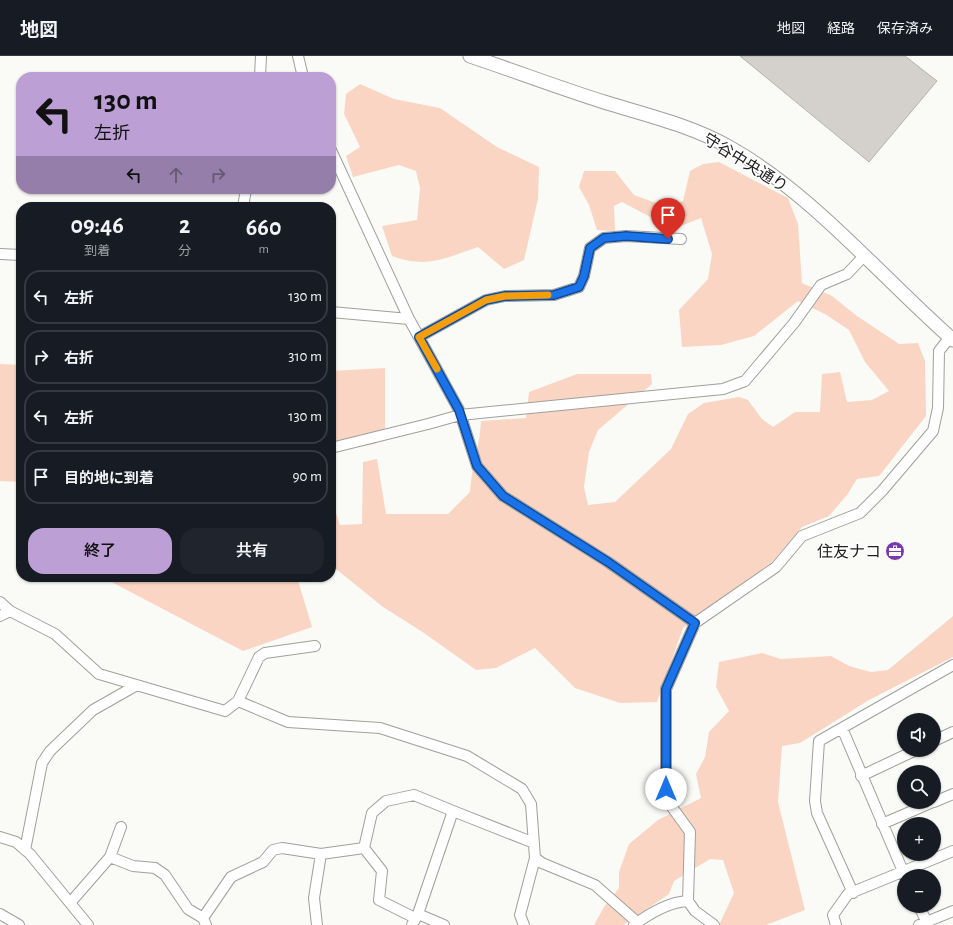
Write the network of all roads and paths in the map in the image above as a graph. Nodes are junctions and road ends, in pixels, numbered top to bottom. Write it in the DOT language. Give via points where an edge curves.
graph roads {
  1 [pos="261,56"];
  2 [pos="298,56"];
  3 [pos="470,56"];
  4 [pos="260,72"];
  5 [pos="302,72"];
  6 [pos="336,161"];
  7 [pos="681,240"];
  8 [pos="0,254"];
  9 [pos="16,256"];
  10 [pos="864,256"];
  11 [pos="336,312"];
  12 [pos="409,318"];
  13 [pos="419,337"];
  14 [pos="952,338"];
  15 [pos="460,414"];
  16 [pos="336,447"];
  17 [pos="0,602"];
  18 [pos="10,611"];
  19 [pos="0,616"];
  20 [pos="695,623"];
  21 [pos="315,646"];
  22 [pos="953,665"];
  23 [pos="137,685"];
  24 [pos="238,701"];
  25 [pos="842,728"];
  26 [pos="953,732"];
  27 [pos="941,738"];
  28 [pos="901,757"];
  29 [pos="861,776"];
  30 [pos="953,794"];
  31 [pos="941,799"];
  32 [pos="917,809"];
  33 [pos="454,811"];
  34 [pos="882,824"];
  35 [pos="121,827"];
  36 [pos="0,836"];
  37 [pos="534,843"];
  38 [pos="364,848"];
  39 [pos="25,850"];
  40 [pos="953,851"];
  41 [pos="321,854"];
  42 [pos="110,857"];
  43 [pos="535,858"];
  44 [pos="902,869"];
  45 [pos="915,869"];
  46 [pos="897,877"];
  47 [pos="853,893"];
  48 [pos="688,901"];
  49 [pos="70,903"];
  50 [pos="953,911"];
  51 [pos="921,913"];
  52 [pos="0,914"];
  53 [pos="415,919"];
  54 [pos="204,921"];
  55 [pos="636,924"];
  56 [pos="924,924"];
  57 [pos="19,925"];
  58 [pos="88,925"];
  59 [pos="317,925"];
  60 [pos="444,925"];
  61 [pos="524,925"];
  62 [pos="714,925"];
  63 [pos="836,925"];
  1 -- 4 [label="street"];
  2 -- 5 [label="street"];
  3 -- 10 [label="main road, 守谷中央通り" via="691,129 729,147 793,191"];
  6 -- 12 [label="street"];
  7 -- 13 [label="street" via="626,236 604,238 590,248 579,287 554,295 505,296 486,300"];
  8 -- 9 [label="street"];
  10 -- 14 [label="main road, 守谷中央通り"];
  10 -- 15 [label="street" via="847,274 820,286 745,381 723,389"];
  11 -- 12 [label="street"];
  12 -- 13 [label="street"];
  13 -- 15 [label="street"];
  14 -- 20 [label="street" via="939,351 938,408 933,431 882,491 860,513 802,536 776,567"];
  15 -- 16 [label="street"];
  15 -- 20 [label="street" via="477,466 503,496 608,562"];
  17 -- 18 [label="street"];
  18 -- 19 [label="street"];
  18 -- 23 [label="street" via="55,634 99,674"];
  20 -- 48 [label="street" via="666,689 666,789 669,803 690,832"];
  21 -- 24 [label="street" via="265,653 259,657"];
  22 -- 25 [label="street"];
  23 -- 24 [label="street" via="225,711"];
  23 -- 39 [label="street" via="93,710 50,751 42,763"];
  24 -- 37 [label="street" via="288,722 380,728 467,756 522,788 531,804"];
  25 -- 29 [label="street"];
  25 -- 47 [label="street" via="820,741 815,801 817,813"];
  26 -- 27 [label="street"];
  28 -- 29 [label="street"];
  29 -- 34 [label="street"];
  30 -- 31 [label="street"];
  32 -- 34 [label="street"];
  33 -- 37 [label="street"];
  33 -- 38 [label="street" via="414,795 386,801 372,813"];
  33 -- 53 [label="street"];
  34 -- 44 [label="street"];
  35 -- 42 [label="street"];
  36 -- 39 [label="street" via="16,842"];
  37 -- 43 [label="street"];
  38 -- 41 [label="street"];
  38 -- 53 [label="street" via="382,871 379,900"];
  39 -- 49 [label="street"];
  40 -- 45 [label="street"];
  41 -- 54 [label="street" via="282,848 273,850 263,862 230,877"];
  41 -- 59 [label="street" via="314,898"];
  42 -- 49 [label="street"];
  42 -- 54 [label="street" via="133,866 155,868 165,875 188,909"];
  43 -- 55 [label="street" via="595,885"];
  43 -- 61 [label="street" via="520,915"];
  46 -- 47 [label="street"];
  47 -- 63 [label="street" via="848,894 832,915"];
  48 -- 55 [label="street" via="676,902 645,916"];
  48 -- 62 [label="street" via="695,911"];
  49 -- 58 [label="street"];
  50 -- 56 [label="street"];
  51 -- 56 [label="street"];
  52 -- 57 [label="street"];
  53 -- 60 [label="street"];
}
